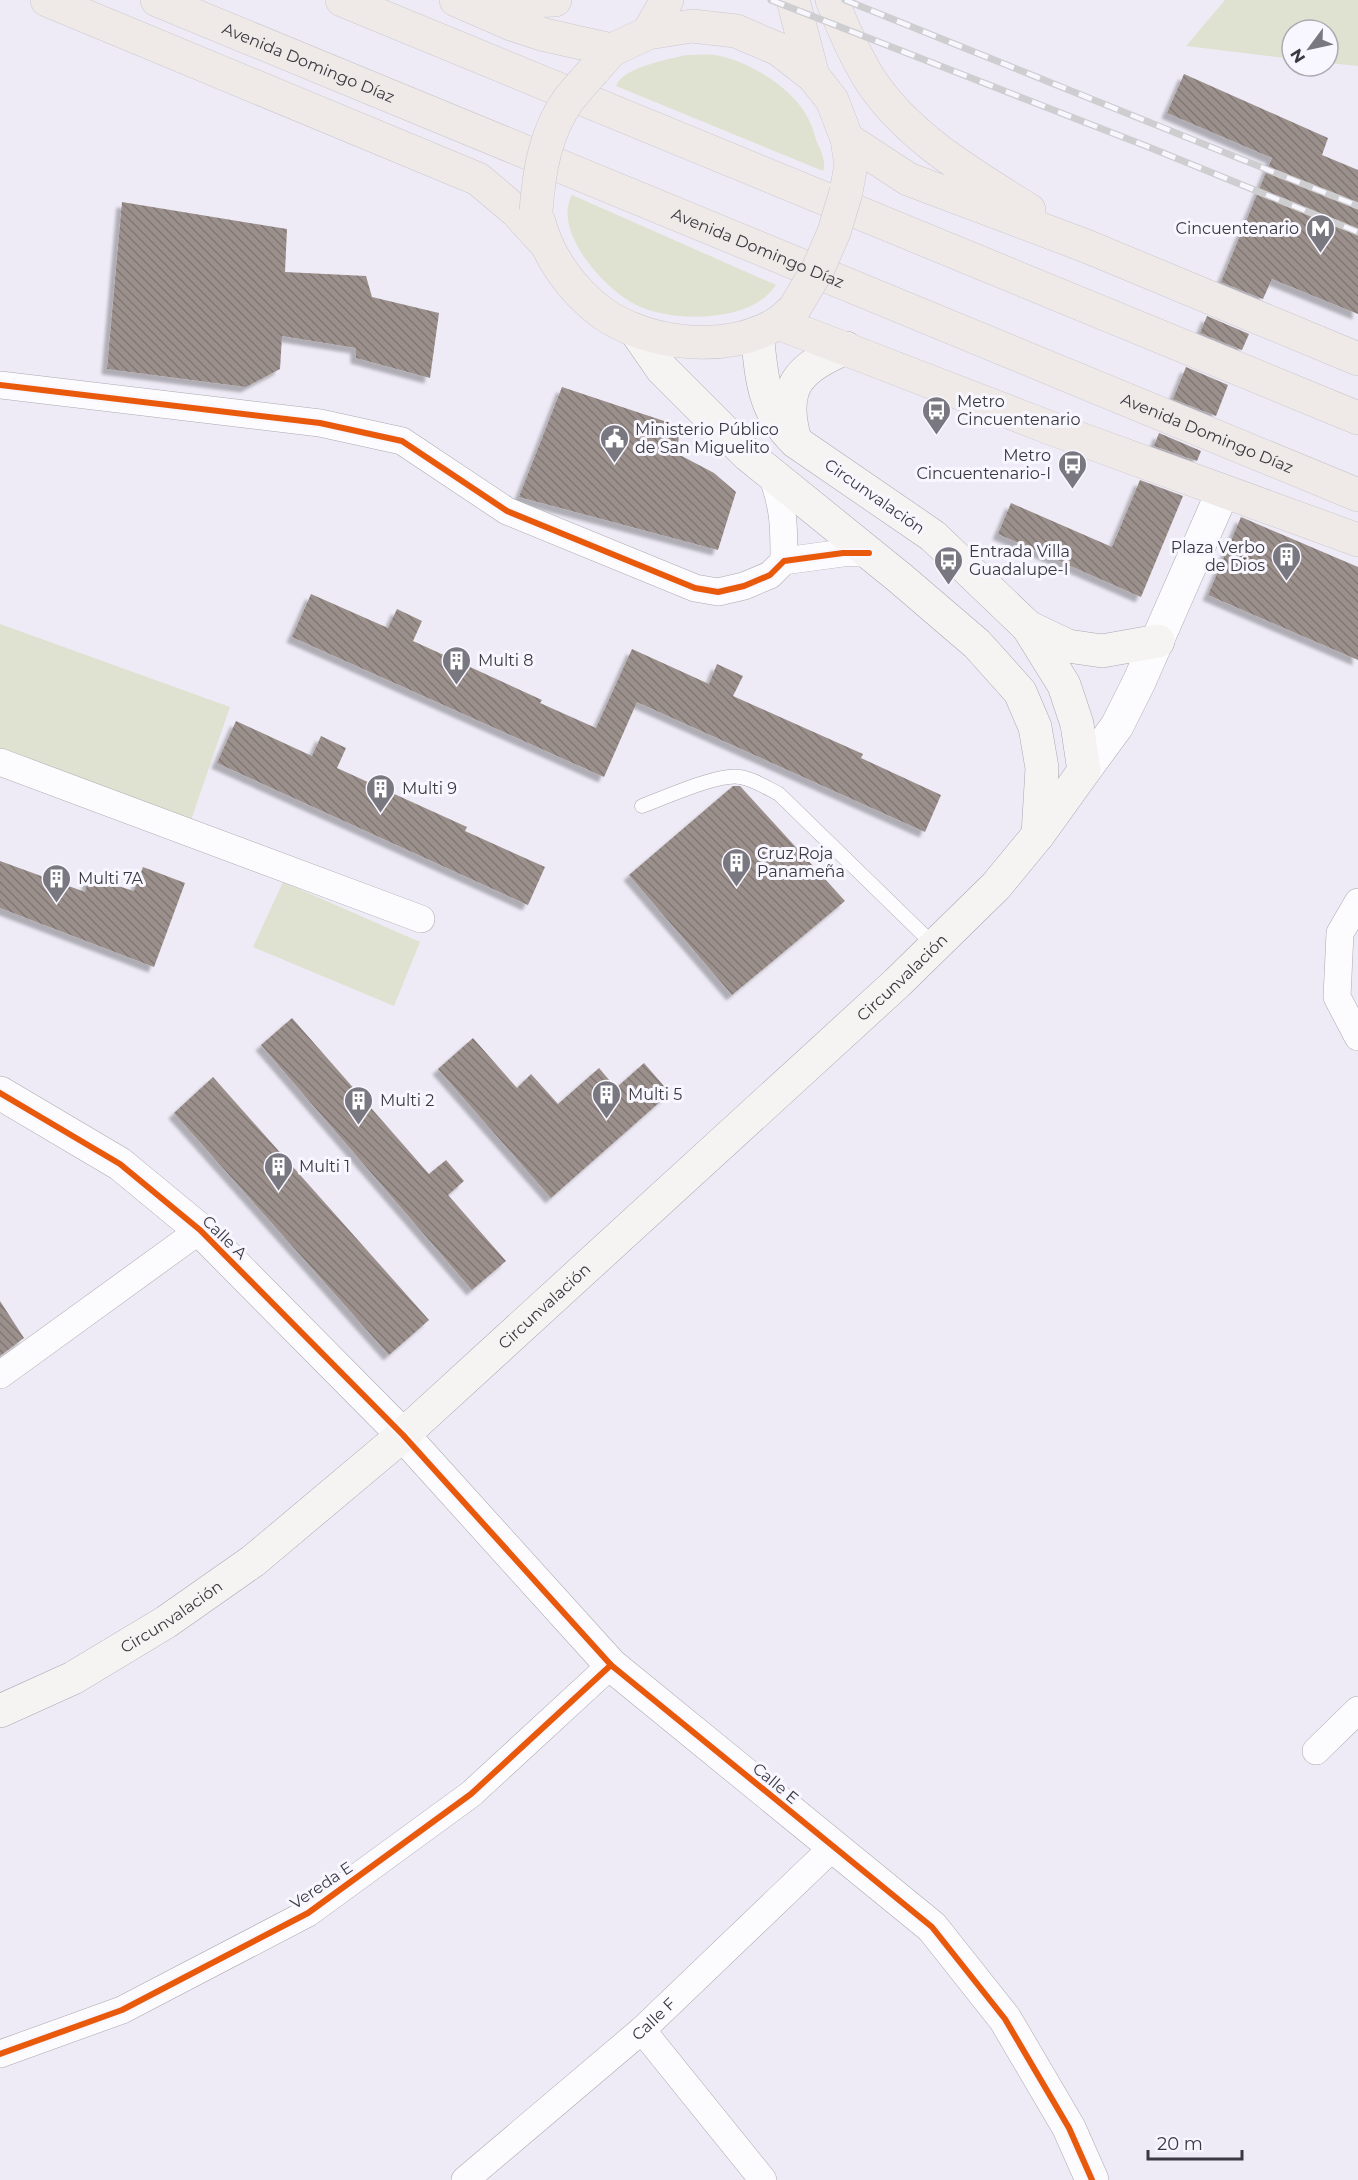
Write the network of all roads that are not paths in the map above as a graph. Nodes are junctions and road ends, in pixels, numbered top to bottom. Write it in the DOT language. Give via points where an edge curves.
graph roads {
  1 [pos="48,0"];
  2 [pos="157,0"];
  3 [pos="342,0"];
  4 [pos="456,0"];
  5 [pos="489,0"];
  6 [pos="555,0"];
  7 [pos="667,0"];
  8 [pos="794,0"];
  9 [pos="832,0"];
  10 [pos="648,33"];
  11 [pos="603,60"];
  12 [pos="813,76"];
  13 [pos="847,139"];
  14 [pos="540,227"];
  15 [pos="1086,246"];
  16 [pos="776,322"];
  17 [pos="635,330"];
  18 [pos="846,348"];
  19 [pos="1358,359"];
  20 [pos="0,385"];
  21 [pos="1358,418"];
  22 [pos="796,442"];
  23 [pos="772,476"];
  24 [pos="1223,491"];
  25 [pos="1358,495"];
  26 [pos="1358,540"];
  27 [pos="869,553"];
  28 [pos="784,561"];
  29 [pos="1028,627"];
  30 [pos="1158,641"];
  31 [pos="0,762"];
  32 [pos="1084,771"];
  33 [pos="642,806"];
  34 [pos="1038,835"];
  35 [pos="1358,902"];
  36 [pos="421,919"];
  37 [pos="934,946"];
  38 [pos="1358,1037"];
  39 [pos="0,1093"];
  40 [pos="200,1230"];
  41 [pos="0,1375"];
  42 [pos="403,1435"];
  43 [pos="611,1665"];
  44 [pos="1358,1710"];
  45 [pos="0,1712"];
  46 [pos="1316,1751"];
  47 [pos="832,1848"];
  48 [pos="642,2030"];
  49 [pos="0,2055"];
  50 [pos="465,2180"];
  51 [pos="763,2180"];
  52 [pos="1092,2180"];
  1 -- 14 [label="main road" via="478,179"];
  2 -- 25 [label="main road, Avenida Domingo Díaz"];
  3 -- 21 [label="main road"];
  4 -- 11 [label="main road"];
  5 -- 6 [label="main road"];
  7 -- 10 [label="main road"];
  8 -- 12 [label="main road"];
  9 -- 15 [label="main road" via="868,76 900,116 940,151"];
  10 -- 11 [label="main road"];
  10 -- 12 [label="main road" via="692,26 736,31 778,49"];
  11 -- 14 [label="main road, bridge" via="569,100 550,135 539,172"];
  12 -- 13 [label="main road" via="832,100"];
  13 -- 15 [label="main road" via="908,179"];
  13 -- 16 [label="main road, bridge" via="851,165 834,232 818,269"];
  14 -- 17 [label="main road" via="573,286 601,312"];
  15 -- 19 [label="main road"];
  16 -- 17 [label="main road" via="735,339 705,342 669,340"];
  16 -- 18 [label="main road"];
  16 -- 22 [label="main road, Circunvalación" via="761,372 767,402"];
  17 -- 23 [label="main road" via="662,369"];
  18 -- 22 [label="main road" via="812,364 797,379 789,398"];
  18 -- 24 [label="main road"];
  20 -- 28 [label="street" via="320,423 402,441 507,511 695,588 718,592 744,586 770,575"];
  22 -- 29 [label="main road, Circunvalación" via="933,536"];
  23 -- 27 [label="main road"];
  23 -- 28 [label="street" via="782,501"];
  24 -- 26 [label="main road"];
  24 -- 30 [label="street, Circunvalación"];
  27 -- 28 [label="street"];
  27 -- 34 [label="main road" via="977,644 1020,692 1035,727 1042,768"];
  29 -- 30 [label="main road" via="1068,646 1102,651"];
  29 -- 32 [label="main road, Circunvalación" via="1064,685 1077,724"];
  30 -- 32 [label="street, Circunvalación" via="1117,726"];
  31 -- 36 [label="street"];
  32 -- 34 [label="main road, Circunvalación"];
  33 -- 37 [label="lane" via="722,779 739,777 758,783 779,794"];
  34 -- 37 [label="main road, Circunvalación" via="996,886"];
  35 -- 38 [label="street" via="1340,933 1337,997"];
  37 -- 42 [label="main road, Circunvalación"];
  39 -- 40 [label="street, Calle A" via="120,1164"];
  40 -- 41 [label="street"];
  40 -- 42 [label="street, Calle A"];
  42 -- 43 [label="street, Calle E"];
  42 -- 45 [label="main road, Circunvalación" via="253,1561 166,1622 74,1678"];
  43 -- 47 [label="street, Calle E"];
  43 -- 49 [label="street, Vereda E" via="471,1794 308,1913 122,2010"];
  44 -- 46 [label="street"];
  47 -- 48 [label="street, Calle F"];
  47 -- 52 [label="street, Calle E" via="932,1927 1005,2019 1069,2128"];
  48 -- 50 [label="street, Calle F"];
  48 -- 51 [label="street"];
}
